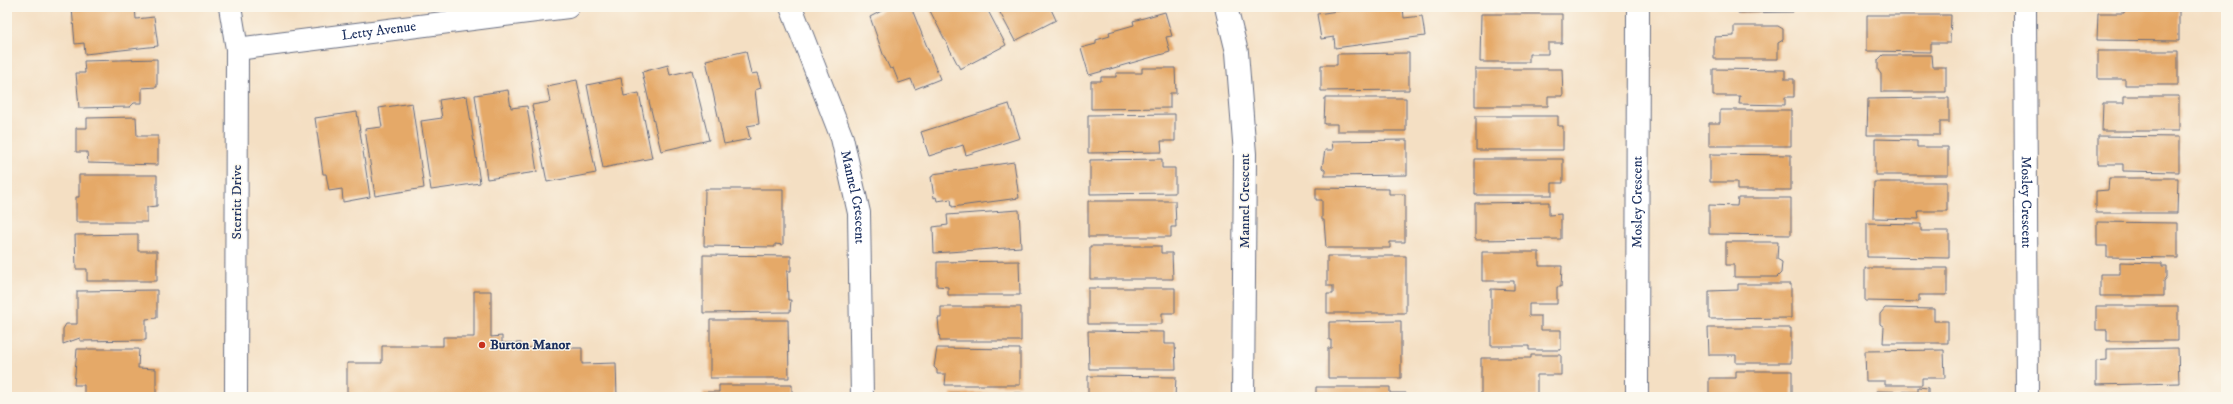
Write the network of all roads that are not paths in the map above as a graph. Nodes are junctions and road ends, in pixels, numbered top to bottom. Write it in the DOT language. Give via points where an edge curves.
graph roads {
  1 [pos="230,7"];
  2 [pos="568,7"];
  3 [pos="791,7"];
  4 [pos="1226,7"];
  5 [pos="1638,7"];
  6 [pos="2026,7"];
  7 [pos="237,49"];
  8 [pos="236,397"];
  9 [pos="862,397"];
  10 [pos="1243,397"];
  11 [pos="1637,397"];
  12 [pos="2027,397"];
  1 -- 7 [label="street, Sterritt Drive"];
  2 -- 7 [label="street, Letty Avenue"];
  3 -- 9 [label="street, Mannel Crescent" via="842,138 859,213"];
  4 -- 10 [label="street, Mannel Crescent" via="1238,52 1245,154"];
  5 -- 11 [label="street, Mosley Crescent"];
  6 -- 12 [label="street, Mosley Crescent"];
  7 -- 8 [label="street, Sterritt Drive"];
}
